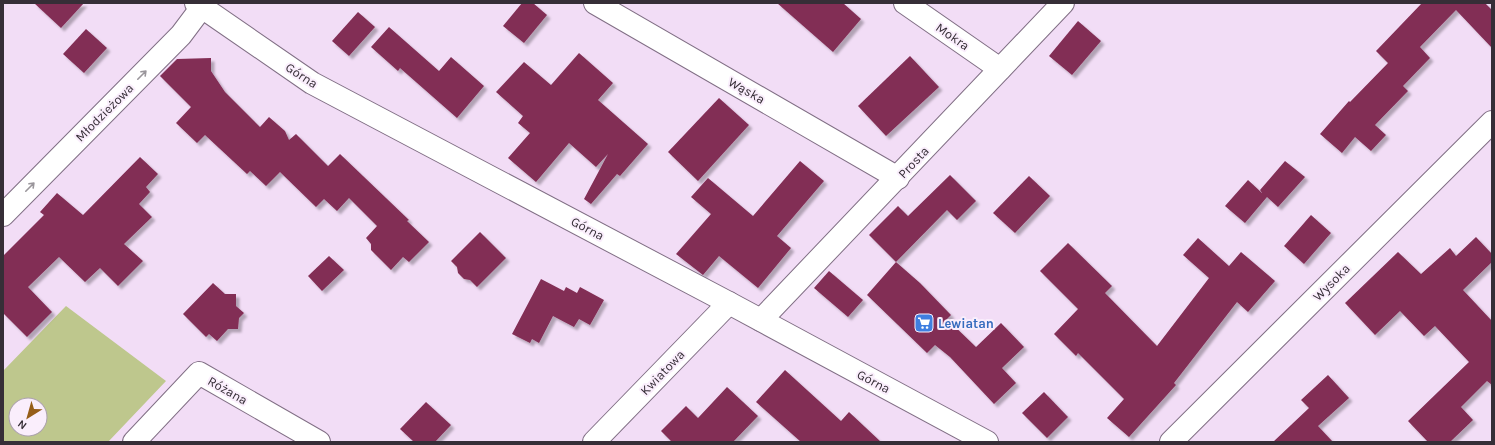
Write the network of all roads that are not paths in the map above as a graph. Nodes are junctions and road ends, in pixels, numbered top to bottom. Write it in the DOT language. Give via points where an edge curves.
graph roads {
  1 [pos="595,3"];
  2 [pos="905,3"];
  3 [pos="1063,3"];
  4 [pos="199,5"];
  5 [pos="1000,69"];
  6 [pos="1492,122"];
  7 [pos="898,178"];
  8 [pos="3,215"];
  9 [pos="729,303"];
  10 [pos="761,320"];
  11 [pos="134,442"];
  12 [pos="319,442"];
  13 [pos="594,442"];
  14 [pos="987,442"];
  15 [pos="1171,442"];
  1 -- 7 [label="street, Wąska"];
  2 -- 5 [label="street, Mokra"];
  3 -- 5 [label="street, Prosta"];
  8 -- 4 [label="street, Młodzieżowa, one-way" via="181,35"];
  4 -- 9 [label="street, Górna" via="312,83"];
  5 -- 7 [label="street, Prosta"];
  6 -- 15 [label="street, Wysoka"];
  7 -- 10 [label="street, Prosta"];
  9 -- 10 [label="street, Górna"];
  9 -- 13 [label="street, Kwiatowa"];
  10 -- 14 [label="street, Górna"];
  11 -- 12 [label="street, Różana" via="199,373"];
}
